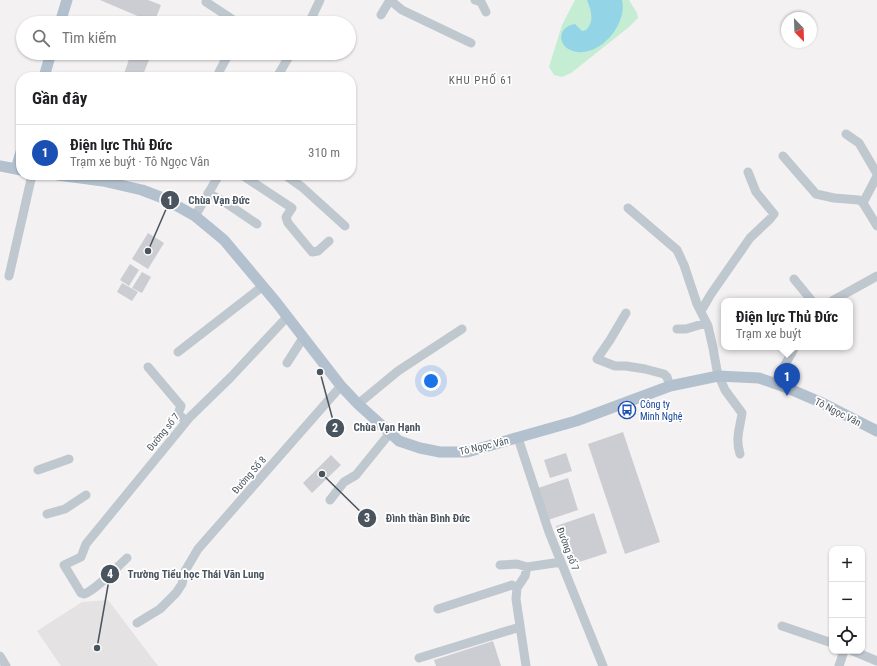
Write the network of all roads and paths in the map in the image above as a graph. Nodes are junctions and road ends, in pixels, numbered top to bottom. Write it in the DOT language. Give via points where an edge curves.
graph roads {
  1 [pos="67,0"];
  2 [pos="320,0"];
  3 [pos="390,0"];
  4 [pos="475,0"];
  5 [pos="206,2"];
  6 [pos="486,12"];
  7 [pos="381,15"];
  8 [pos="62,16"];
  9 [pos="227,16"];
  10 [pos="313,16"];
  11 [pos="471,42"];
  12 [pos="49,60"];
  13 [pos="225,60"];
  14 [pos="287,60"];
  15 [pos="45,72"];
  16 [pos="219,72"];
  17 [pos="280,72"];
  18 [pos="846,134"];
  19 [pos="783,156"];
  20 [pos="0,166"];
  21 [pos="16,169"];
  22 [pos="748,172"];
  23 [pos="31,180"];
  24 [pos="96,180"];
  25 [pos="213,180"];
  26 [pos="250,180"];
  27 [pos="292,180"];
  28 [pos="208,193"];
  29 [pos="863,203"];
  30 [pos="628,208"];
  31 [pos="195,216"];
  32 [pos="257,224"];
  33 [pos="345,226"];
  34 [pos="877,226"];
  35 [pos="329,241"];
  36 [pos="9,276"];
  37 [pos="877,276"];
  38 [pos="794,279"];
  39 [pos="262,286"];
  40 [pos="810,298"];
  41 [pos="837,298"];
  42 [pos="701,311"];
  43 [pos="626,314"];
  44 [pos="287,318"];
  45 [pos="706,323"];
  46 [pos="462,329"];
  47 [pos="677,329"];
  48 [pos="303,338"];
  49 [pos="793,350"];
  50 [pos="178,352"];
  51 [pos="287,363"];
  52 [pos="148,367"];
  53 [pos="718,376"];
  54 [pos="774,384"];
  55 [pos="341,386"];
  56 [pos="670,386"];
  57 [pos="358,404"];
  58 [pos="186,422"];
  59 [pos="877,431"];
  60 [pos="390,433"];
  61 [pos="518,438"];
  62 [pos="740,454"];
  63 [pos="69,459"];
  64 [pos="38,470"];
  65 [pos="86,495"];
  66 [pos="330,500"];
  67 [pos="47,514"];
  68 [pos="127,558"];
  69 [pos="561,562"];
  70 [pos="500,565"];
  71 [pos="527,567"];
  72 [pos="517,588"];
  73 [pos="438,609"];
  74 [pos="137,623"];
  75 [pos="520,626"];
  76 [pos="782,626"];
  77 [pos="829,642"];
  78 [pos="843,654"];
  79 [pos="860,654"];
  80 [pos="419,658"];
  81 [pos="526,666"];
  82 [pos="602,666"];
  83 [pos="839,666"];
  84 [pos="870,666"];
  1 -- 8 [label="main road"];
  2 -- 10 [label="street"];
  3 -- 7 [label="street"];
  3 -- 11 [label="street" via="402,10"];
  4 -- 6 [label="street" via="481,2"];
  5 -- 9 [label="street"];
  12 -- 15 [label="main road"];
  13 -- 16 [label="street"];
  14 -- 17 [label="street"];
  18 -- 29 [label="street" via="859,143 877,176"];
  19 -- 29 [label="street" via="816,194 859,200"];
  20 -- 21 [label="main road"];
  22 -- 42 [label="street" via="756,192 774,214 750,238"];
  23 -- 36 [label="street"];
  24 -- 31 [label="main road, Tô Ngọc Vân" via="142,190 163,198"];
  25 -- 28 [label="street"];
  26 -- 35 [label="street" via="292,208 286,217 288,223 312,252 318,251"];
  27 -- 33 [label="street"];
  28 -- 31 [label="street"];
  28 -- 32 [label="street"];
  29 -- 34 [label="street"];
  30 -- 42 [label="street" via="677,250"];
  31 -- 39 [label="main road, Tô Ngọc Vân" via="224,240"];
  37 -- 41 [label="street"];
  38 -- 40 [label="street"];
  39 -- 44 [label="main road, Tô Ngọc Vân"];
  39 -- 50 [label="street"];
  42 -- 45 [label="street"];
  43 -- 56 [label="street" via="597,359 615,366 664,374"];
  44 -- 48 [label="main road, Tô Ngọc Vân"];
  44 -- 58 [label="street, Đường số 7"];
  45 -- 47 [label="street"];
  45 -- 53 [label="street"];
  46 -- 57 [label="street" via="398,371"];
  48 -- 51 [label="street"];
  48 -- 55 [label="main road, Tô Ngọc Vân"];
  49 -- 54 [label="street"];
  52 -- 58 [label="street" via="181,406 178,414"];
  53 -- 54 [label="main road, Tô Ngọc Vân" via="759,378"];
  53 -- 56 [label="main road, Tô Ngọc Vân"];
  53 -- 62 [label="street" via="742,413 738,430"];
  54 -- 59 [label="main road, Tô Ngọc Vân" via="820,402"];
  55 -- 57 [label="main road, Tô Ngọc Vân"];
  55 -- 74 [label="street, Đường Số 8" via="198,550 185,571 182,584 176,593 160,609"];
  56 -- 61 [label="main road, Tô Ngọc Vân" via="576,421"];
  57 -- 60 [label="main road, Tô Ngọc Vân"];
  58 -- 68 [label="street, Đường số 7" via="86,544 81,557 64,565 81,593 86,594"];
  60 -- 61 [label="main road, Tô Ngọc Vân" via="399,441 440,452 467,452"];
  60 -- 66 [label="street" via="356,475 344,482"];
  61 -- 69 [label="street, Đường số 7"];
  63 -- 64 [label="street"];
  65 -- 67 [label="street" via="65,509"];
  69 -- 71 [label="street"];
  69 -- 82 [label="street, Đường số 7"];
  70 -- 71 [label="street" via="517,564"];
  71 -- 72 [label="street" via="525,576"];
  72 -- 73 [label="street" via="512,585"];
  72 -- 75 [label="street"];
  75 -- 80 [label="street"];
  75 -- 81 [label="street"];
  76 -- 77 [label="street"];
  78 -- 83 [label="street"];
  79 -- 84 [label="street" via="877,661"];
}
